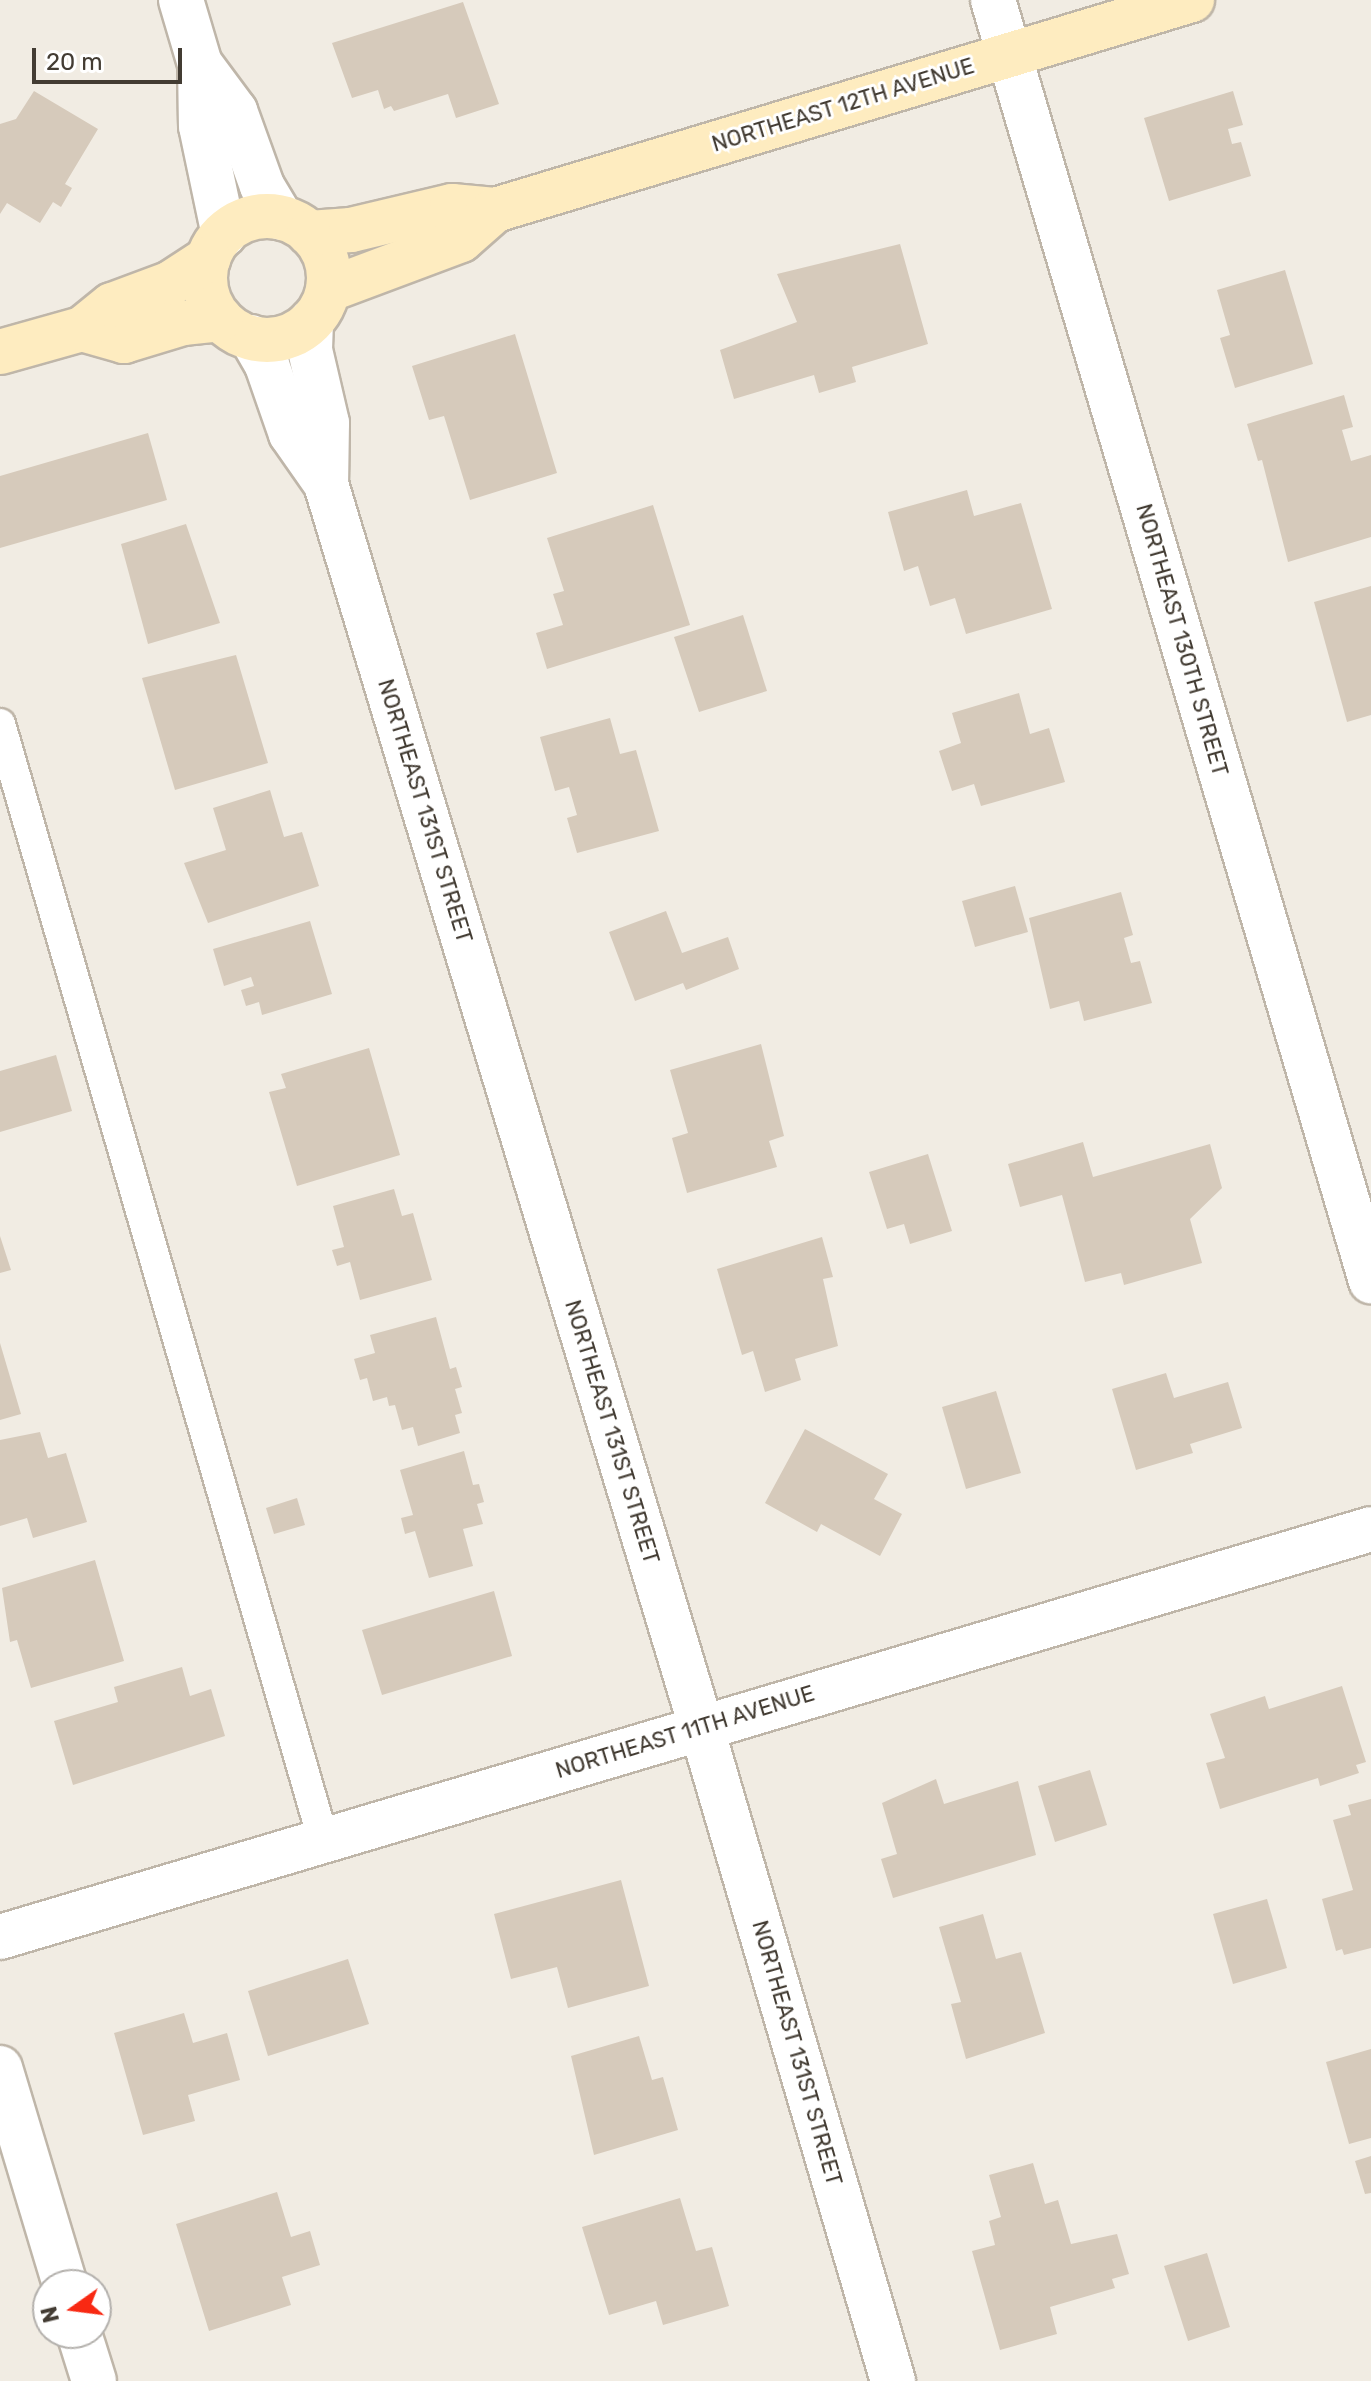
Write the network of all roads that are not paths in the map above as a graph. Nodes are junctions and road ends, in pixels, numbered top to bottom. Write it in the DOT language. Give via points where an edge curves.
graph roads {
  1 [pos="181,0"];
  2 [pos="993,0"];
  3 [pos="1192,0"];
  4 [pos="1009,55"];
  5 [pos="200,64"];
  6 [pos="495,210"];
  7 [pos="295,225"];
  8 [pos="216,246"];
  9 [pos="320,306"];
  10 [pos="236,328"];
  11 [pos="82,329"];
  12 [pos="0,352"];
  13 [pos="326,484"];
  14 [pos="0,724"];
  15 [pos="1371,1281"];
  16 [pos="1371,1529"];
  17 [pos="701,1726"];
  18 [pos="324,1842"];
  19 [pos="0,1937"];
  20 [pos="0,2068"];
  21 [pos="60,2269"];
  22 [pos="84,2349"];
  23 [pos="94,2381"];
  24 [pos="893,2381"];
  1 -- 5 [label="street"];
  2 -- 4 [label="street, NORTHEAST 130TH STREET"];
  3 -- 4 [label="street, NORTHEAST 12TH AVENUE"];
  4 -- 6 [label="street, NORTHEAST 12TH AVENUE"];
  4 -- 15 [label="street, NORTHEAST 130TH STREET"];
  5 -- 7 [label="street" via="235,111 262,186"];
  5 -- 8 [label="street" via="201,126"];
  6 -- 7 [label="street, NORTHEAST 12TH AVENUE" via="452,206 351,230"];
  6 -- 9 [label="street, NORTHEAST 12TH AVENUE" via="461,240"];
  7 -- 8 [label="street" via="246,219"];
  7 -- 9 [label="street" via="326,258"];
  8 -- 10 [label="street" via="206,287"];
  8 -- 11 [label="street" via="171,283 112,305"];
  9 -- 10 [label="street" via="286,337"];
  9 -- 13 [label="street, NORTHEAST 131ST STREET" via="310,350 327,423"];
  10 -- 11 [label="street" via="183,323 124,341"];
  10 -- 13 [label="street, NORTHEAST 131ST STREET" via="267,365 291,434"];
  11 -- 12 [label="street"];
  13 -- 17 [label="street, NORTHEAST 131ST STREET"];
  14 -- 18 [label="lane"];
  16 -- 17 [label="street, NORTHEAST 11TH AVENUE"];
  17 -- 18 [label="street, NORTHEAST 11TH AVENUE"];
  17 -- 24 [label="street, NORTHEAST 131ST STREET"];
  18 -- 19 [label="street, NORTHEAST 11TH AVENUE"];
  20 -- 21 [label="street"];
  22 -- 23 [label="street"];
}
